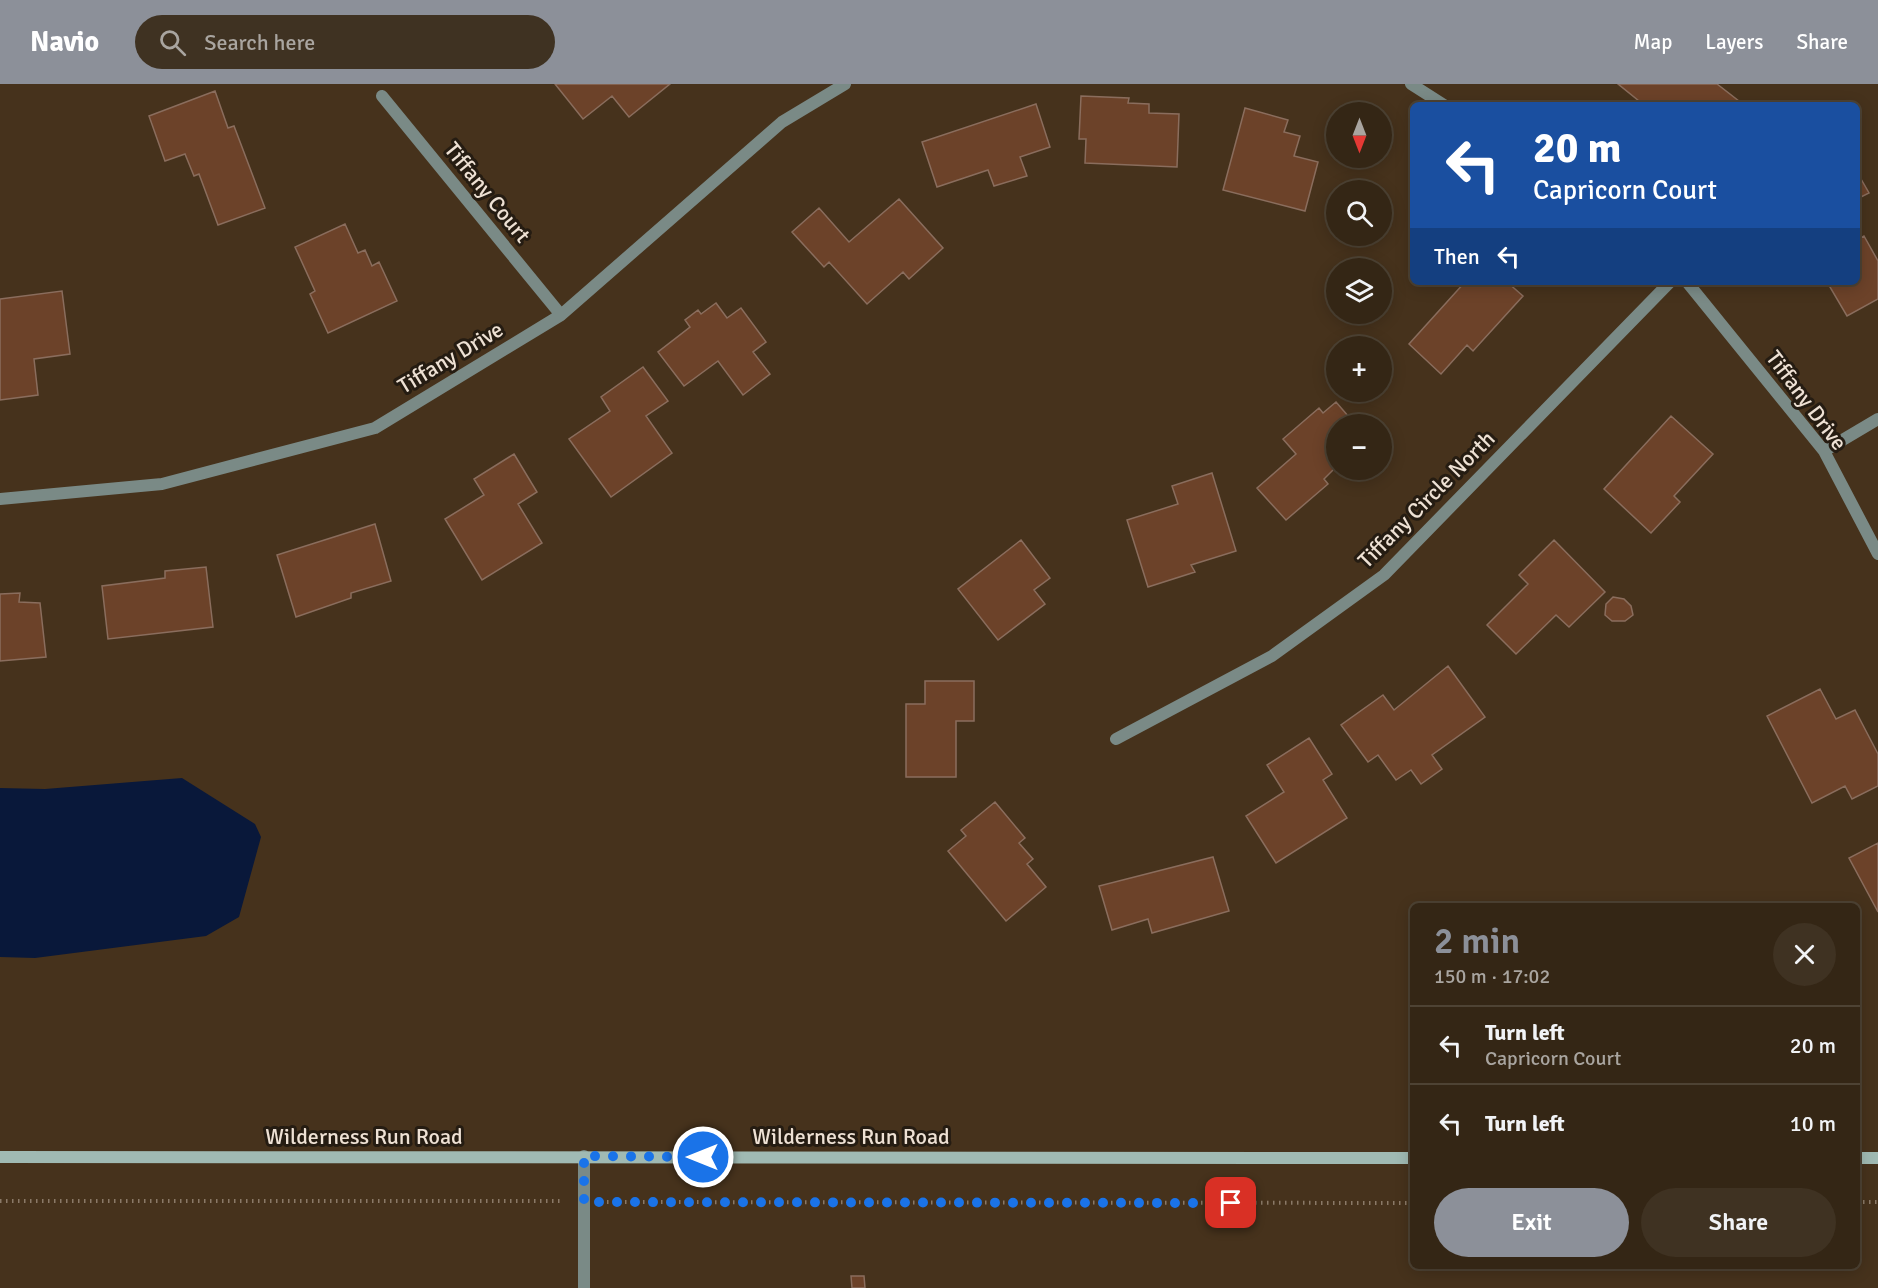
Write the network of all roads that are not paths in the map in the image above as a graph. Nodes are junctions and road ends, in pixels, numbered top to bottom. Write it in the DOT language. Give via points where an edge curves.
graph roads {
  1 [pos="845,84"];
  2 [pos="1411,84"];
  3 [pos="382,96"];
  4 [pos="1439,102"];
  5 [pos="1667,285"];
  6 [pos="1689,285"];
  7 [pos="561,315"];
  8 [pos="1878,419"];
  9 [pos="1824,452"];
  10 [pos="0,499"];
  11 [pos="1878,554"];
  12 [pos="1116,739"];
  13 [pos="584,1156"];
  14 [pos="0,1157"];
  15 [pos="1410,1158"];
  16 [pos="1860,1158"];
  17 [pos="1878,1158"];
  18 [pos="584,1288"];
  1 -- 7 [label="street, Tiffany Drive" via="782,122"];
  2 -- 4 [label="street"];
  3 -- 7 [label="street, Tiffany Court"];
  5 -- 12 [label="street, Tiffany Circle North" via="1384,576 1272,656"];
  6 -- 9 [label="street, Tiffany Drive"];
  7 -- 10 [label="street, Tiffany Drive" via="375,428 162,484"];
  8 -- 9 [label="street"];
  9 -- 11 [label="street, Tiffany Drive"];
  13 -- 14 [label="street, Wilderness Run Road"];
  13 -- 15 [label="street, Wilderness Run Road"];
  13 -- 18 [label="street"];
  16 -- 17 [label="street"];
}
